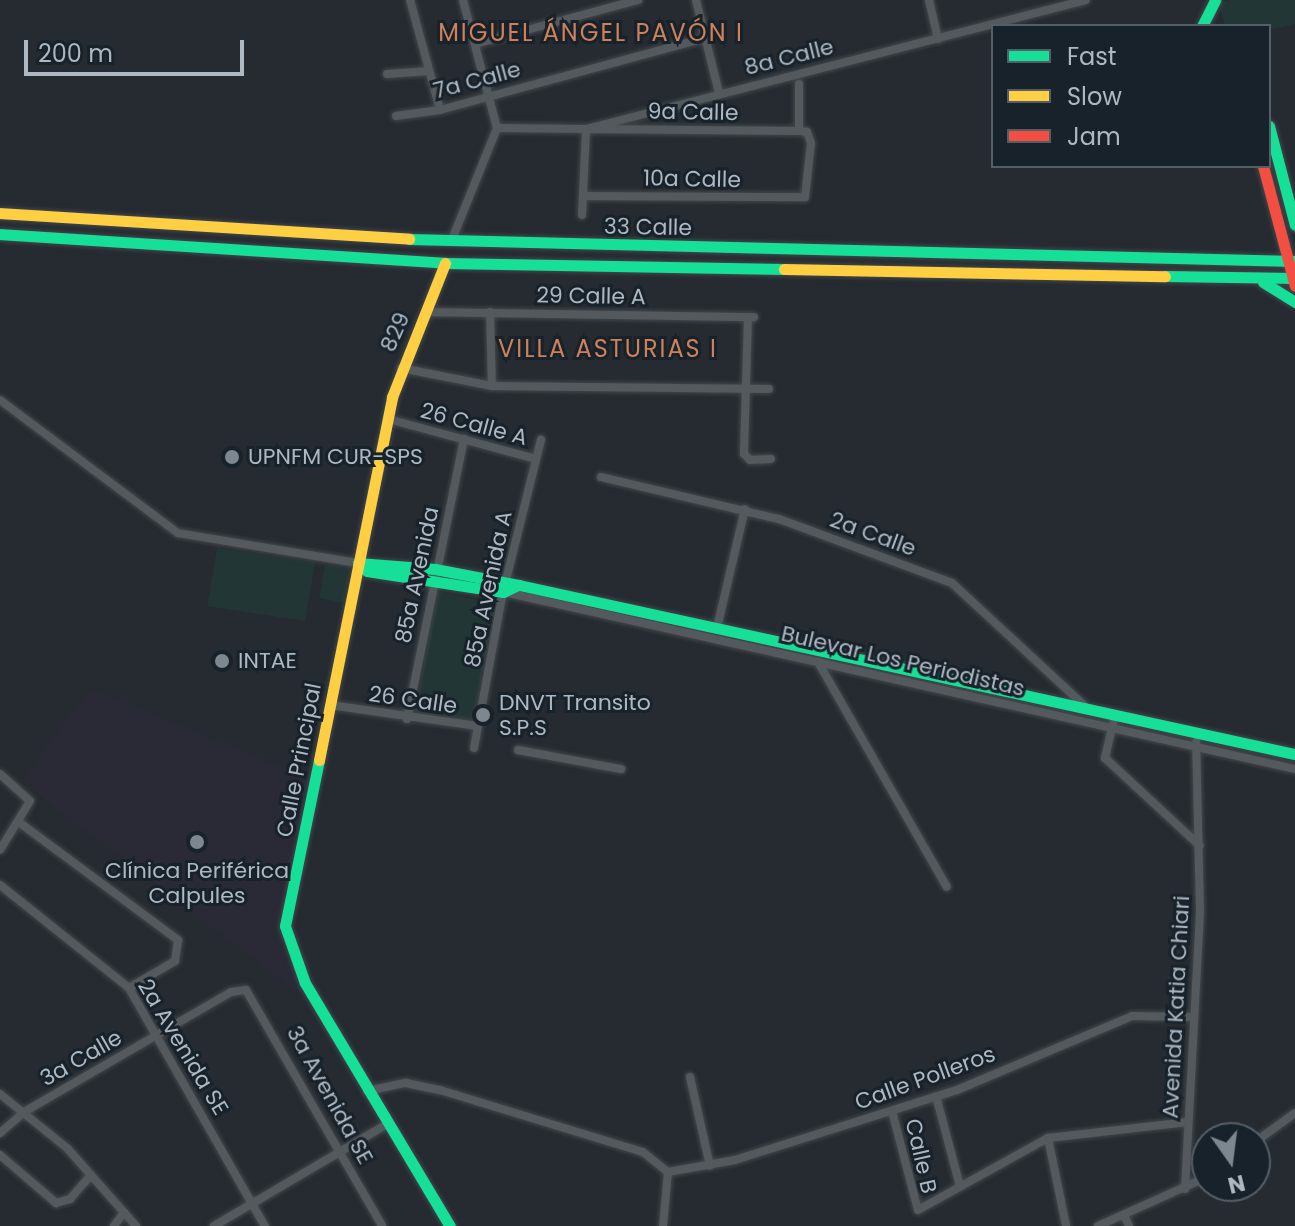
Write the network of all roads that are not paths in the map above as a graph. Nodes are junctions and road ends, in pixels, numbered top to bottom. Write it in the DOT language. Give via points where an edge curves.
graph roads {
  1 [pos="410,0"];
  2 [pos="463,0"];
  3 [pos="638,0"];
  4 [pos="696,0"];
  5 [pos="929,0"];
  6 [pos="1086,0"];
  7 [pos="1215,0"];
  8 [pos="995,24"];
  9 [pos="1203,24"];
  10 [pos="991,25"];
  11 [pos="705,38"];
  12 [pos="938,39"];
  13 [pos="475,44"];
  14 [pos="429,71"];
  15 [pos="387,74"];
  16 [pos="799,84"];
  17 [pos="719,93"];
  18 [pos="489,96"];
  19 [pos="440,110"];
  20 [pos="396,116"];
  21 [pos="497,128"];
  22 [pos="586,129"];
  23 [pos="799,131"];
  24 [pos="1271,134"];
  25 [pos="1264,168"];
  26 [pos="583,196"];
  27 [pos="0,213"];
  28 [pos="582,215"];
  29 [pos="1295,225"];
  30 [pos="0,234"];
  31 [pos="451,242"];
  32 [pos="1292,261"];
  33 [pos="445,263"];
  34 [pos="1244,278"];
  35 [pos="1294,281"];
  36 [pos="1295,302"];
  37 [pos="426,312"];
  38 [pos="490,312"];
  39 [pos="401,368"];
  40 [pos="492,386"];
  41 [pos="745,389"];
  42 [pos="769,389"];
  43 [pos="0,400"];
  44 [pos="388,419"];
  45 [pos="464,439"];
  46 [pos="541,440"];
  47 [pos="536,459"];
  48 [pos="771,459"];
  49 [pos="601,477"];
  50 [pos="745,509"];
  51 [pos="358,563"];
  52 [pos="434,574"];
  53 [pos="504,587"];
  54 [pos="717,628"];
  55 [pos="818,656"];
  56 [pos="330,705"];
  57 [pos="1088,709"];
  58 [pos="1115,715"];
  59 [pos="407,719"];
  60 [pos="478,726"];
  61 [pos="1112,728"];
  62 [pos="1197,733"];
  63 [pos="1195,747"];
  64 [pos="474,748"];
  65 [pos="518,750"];
  66 [pos="1295,754"];
  67 [pos="621,769"];
  68 [pos="1295,769"];
  69 [pos="0,774"];
  70 [pos="20,823"];
  71 [pos="1200,846"];
  72 [pos="0,850"];
  73 [pos="0,885"];
  74 [pos="947,887"];
  75 [pos="129,988"];
  76 [pos="239,991"];
  77 [pos="1191,1017"];
  78 [pos="157,1035"];
  79 [pos="690,1077"];
  80 [pos="367,1091"];
  81 [pos="0,1094"];
  82 [pos="936,1096"];
  83 [pos="892,1111"];
  84 [pos="24,1112"];
  85 [pos="1295,1113"];
  86 [pos="1188,1122"];
  87 [pos="387,1124"];
  88 [pos="1271,1130"];
  89 [pos="0,1133"];
  90 [pos="1048,1138"];
  91 [pos="341,1151"];
  92 [pos="0,1155"];
  93 [pos="710,1166"];
  94 [pos="668,1172"];
  95 [pos="91,1175"];
  96 [pos="960,1186"];
  97 [pos="1191,1186"];
  98 [pos="1185,1189"];
  99 [pos="253,1204"];
  100 [pos="124,1212"];
  101 [pos="1124,1215"];
  102 [pos="114,1226"];
  103 [pos="136,1226"];
  104 [pos="214,1226"];
  105 [pos="265,1226"];
  106 [pos="382,1226"];
  107 [pos="450,1226"];
  108 [pos="663,1226"];
  109 [pos="1066,1226"];
  110 [pos="1098,1226"];
  111 [pos="1129,1226"];
  1 -- 14 [label="street"];
  2 -- 13 [label="street"];
  3 -- 13 [label="street"];
  4 -- 11 [label="street"];
  5 -- 12 [label="street"];
  6 -- 8 [label="street, 8a Calle"];
  7 -- 9 [label="main road"];
  10 -- 12 [label="street, 8a Calle"];
  11 -- 17 [label="street"];
  11 -- 18 [label="street, 7a Calle"];
  12 -- 17 [label="street, 8a Calle"];
  13 -- 18 [label="street"];
  14 -- 15 [label="street"];
  14 -- 19 [label="street"];
  16 -- 23 [label="street"];
  17 -- 22 [label="street, 8a Calle"];
  18 -- 19 [label="street, 7a Calle"];
  18 -- 21 [label="street"];
  19 -- 20 [label="street, 7a Calle"];
  21 -- 22 [label="street, 8a Calle"];
  21 -- 31 [label="street"];
  22 -- 23 [label="street, 9a Calle"];
  22 -- 26 [label="street"];
  23 -- 26 [label="street, 10a Calle" via="807,132 811,143 808,194 800,199"];
  24 -- 29 [label="main road"];
  25 -- 32 [label="main road"];
  26 -- 28 [label="street"];
  27 -- 31 [label="main road, 33 Calle"];
  30 -- 33 [label="main road, 33 Calle"];
  31 -- 32 [label="main road, 33 Calle"];
  32 -- 35 [label="main road"];
  33 -- 34 [label="main road, 33 Calle"];
  33 -- 37 [label="main road, 829"];
  34 -- 35 [label="main road, 33 Calle"];
  34 -- 36 [label="main road" via="1270,284"];
  37 -- 38 [label="street, 29 Calle A"];
  37 -- 39 [label="main road, 829"];
  38 -- 40 [label="street"];
  38 -- 41 [label="street, 29 Calle A" via="751,317"];
  39 -- 40 [label="street"];
  39 -- 44 [label="main road, 829"];
  40 -- 41 [label="street"];
  41 -- 42 [label="street"];
  41 -- 48 [label="street" via="744,454 750,460"];
  43 -- 51 [label="street, Bulevar Los Periodistas" via="178,533"];
  44 -- 45 [label="street, 26 Calle A"];
  44 -- 51 [label="main road, Calle Principal"];
  45 -- 47 [label="street, 26 Calle A"];
  45 -- 52 [label="street, 85a Avenida"];
  46 -- 47 [label="street, 85a Avenida A"];
  47 -- 53 [label="street, 85a Avenida A"];
  49 -- 50 [label="street, 2a Calle"];
  50 -- 54 [label="street"];
  50 -- 57 [label="street, 2a Calle" via="952,583"];
  51 -- 52 [label="main road, Bulevar Los Periodistas" via="367,571"];
  51 -- 56 [label="main road, Calle Principal"];
  52 -- 53 [label="main road, Bulevar Los Periodistas"];
  52 -- 59 [label="street, 85a Avenida"];
  53 -- 54 [label="main road, Bulevar Los Periodistas" via="519,585"];
  53 -- 55 [label="street, Bulevar Los Periodistas"];
  53 -- 60 [label="street, 85a Avenida A"];
  54 -- 55 [label="main road, Bulevar Los Periodistas"];
  55 -- 57 [label="main road, Bulevar Los Periodistas"];
  55 -- 61 [label="street, Bulevar Los Periodistas"];
  55 -- 74 [label="street"];
  56 -- 59 [label="street, 26 Calle"];
  56 -- 80 [label="main road, Calle Principal" via="285,926 295,964"];
  57 -- 58 [label="main road, Bulevar Los Periodistas"];
  58 -- 61 [label="street"];
  58 -- 62 [label="main road, Bulevar Los Periodistas"];
  59 -- 60 [label="street, 26 Calle"];
  60 -- 64 [label="street, 85a Avenida A"];
  61 -- 63 [label="street, Bulevar Los Periodistas"];
  61 -- 71 [label="street" via="1105,758"];
  62 -- 63 [label="street, Avenida Katia Chiari"];
  62 -- 66 [label="main road, Bulevar Los Periodistas"];
  63 -- 68 [label="street, Bulevar Los Periodistas"];
  63 -- 71 [label="street, Avenida Katia Chiari"];
  65 -- 67 [label="street"];
  69 -- 70 [label="street" via="29,795"];
  70 -- 72 [label="street"];
  70 -- 75 [label="street" via="173,935 180,953 169,967"];
  71 -- 77 [label="street, Avenida Katia Chiari"];
  73 -- 75 [label="street, 2a Avenida SE"];
  75 -- 78 [label="street, 2a Avenida SE"];
  76 -- 78 [label="street, 3a Calle"];
  76 -- 91 [label="street, 3a Avenida SE" via="251,994"];
  77 -- 82 [label="street, Calle Polleros" via="1132,1016"];
  77 -- 86 [label="street, Avenida Katia Chiari"];
  78 -- 84 [label="street, 3a Calle"];
  78 -- 99 [label="street, 2a Avenida SE"];
  79 -- 93 [label="street"];
  80 -- 87 [label="main road, Calle Principal"];
  80 -- 94 [label="street" via="406,1083 440,1090 643,1152"];
  81 -- 84 [label="street"];
  82 -- 83 [label="street, Calle Polleros"];
  82 -- 96 [label="street"];
  83 -- 93 [label="street, Calle Polleros"];
  83 -- 96 [label="street, Calle B" via="916,1209"];
  84 -- 89 [label="street, 3a Calle"];
  84 -- 95 [label="street"];
  85 -- 88 [label="street"];
  86 -- 90 [label="street"];
  86 -- 98 [label="street, Avenida Katia Chiari"];
  87 -- 91 [label="street"];
  87 -- 107 [label="main road, Calle Principal"];
  90 -- 96 [label="street"];
  90 -- 109 [label="street"];
  91 -- 99 [label="street"];
  91 -- 106 [label="street, 3a Avenida SE"];
  92 -- 95 [label="street" via="56,1203 70,1199"];
  93 -- 94 [label="street, Calle Polleros"];
  94 -- 108 [label="street"];
  95 -- 100 [label="street"];
  97 -- 98 [label="street"];
  98 -- 101 [label="street"];
  99 -- 104 [label="street"];
  99 -- 105 [label="street, 2a Avenida SE"];
  100 -- 102 [label="street"];
  100 -- 103 [label="street"];
  101 -- 110 [label="street"];
  101 -- 111 [label="street"];
}
